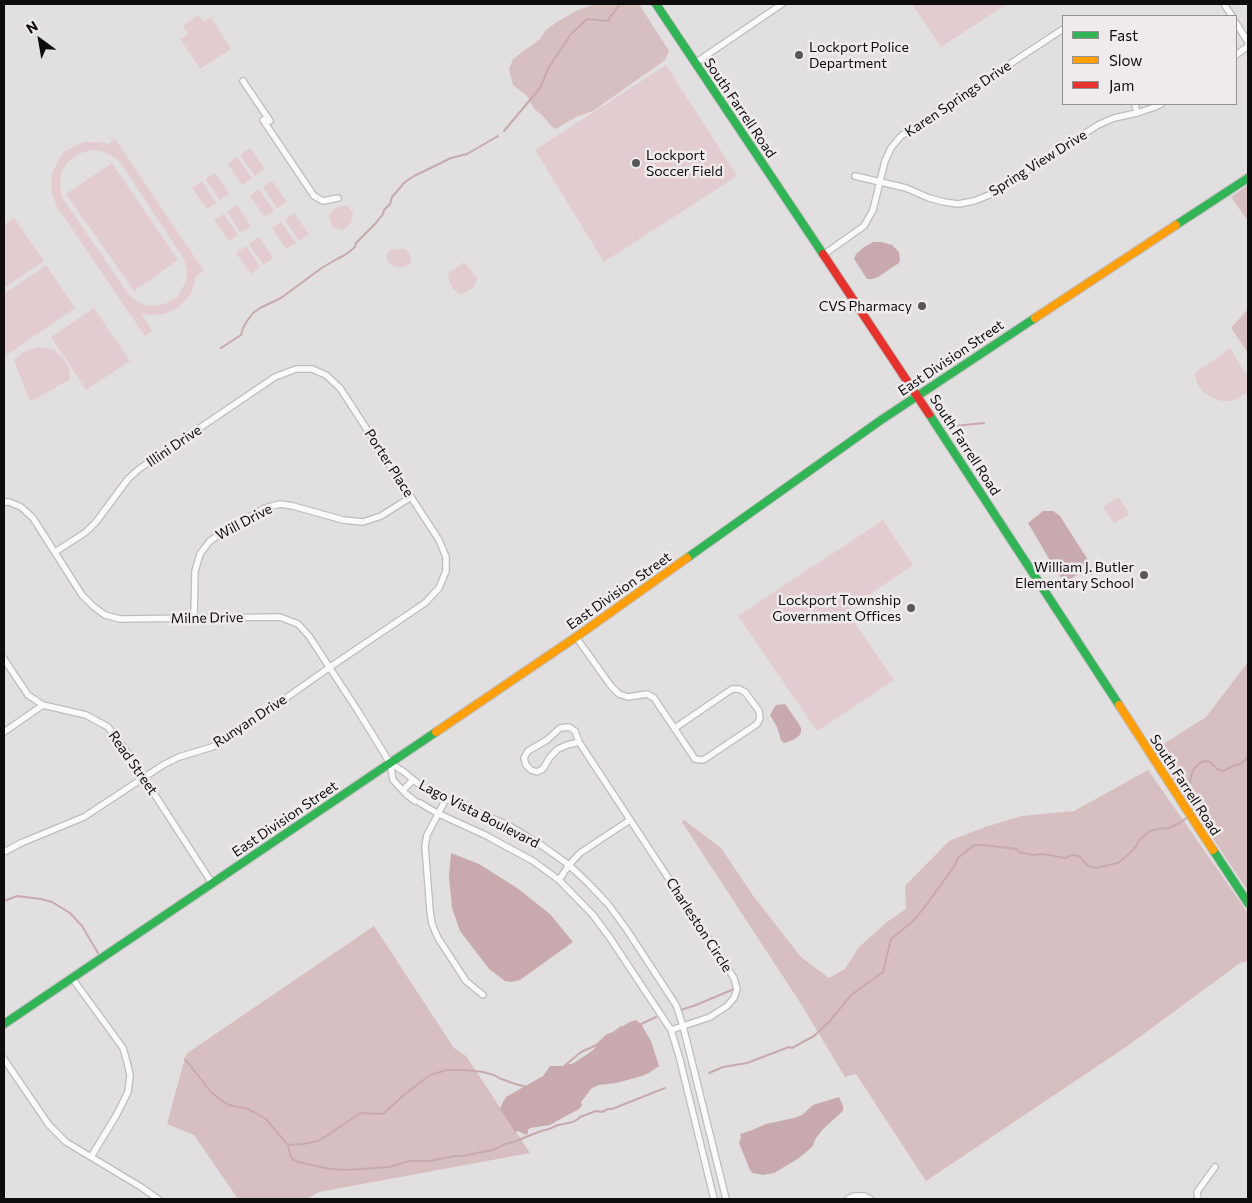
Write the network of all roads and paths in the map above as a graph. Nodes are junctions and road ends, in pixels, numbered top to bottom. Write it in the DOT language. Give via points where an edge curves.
graph roads {
  1 [pos="656,4"];
  2 [pos="782,4"];
  3 [pos="1224,4"];
  4 [pos="1231,15"];
  5 [pos="1237,25"];
  6 [pos="1062,30"];
  7 [pos="1248,42"];
  8 [pos="1248,46"];
  9 [pos="1237,54"];
  10 [pos="695,63"];
  11 [pos="243,81"];
  12 [pos="1135,105"];
  13 [pos="1160,105"];
  14 [pos="1137,113"];
  15 [pos="855,176"];
  16 [pos="1248,178"];
  17 [pos="879,182"];
  18 [pos="338,198"];
  19 [pos="823,255"];
  20 [pos="312,369"];
  21 [pos="917,396"];
  22 [pos="411,497"];
  23 [pos="4,502"];
  24 [pos="55,552"];
  25 [pos="446,572"];
  26 [pos="194,618"];
  27 [pos="576,637"];
  28 [pos="4,659"];
  29 [pos="330,668"];
  30 [pos="43,705"];
  31 [pos="674,728"];
  32 [pos="4,732"];
  33 [pos="579,742"];
  34 [pos="390,763"];
  35 [pos="144,778"];
  36 [pos="413,780"];
  37 [pos="403,790"];
  38 [pos="446,799"];
  39 [pos="438,813"];
  40 [pos="630,820"];
  41 [pos="4,852"];
  42 [pos="569,865"];
  43 [pos="559,880"];
  44 [pos="212,883"];
  45 [pos="1248,903"];
  46 [pos="72,978"];
  47 [pos="484,995"];
  48 [pos="4,1024"];
  49 [pos="683,1026"];
  50 [pos="672,1030"];
  51 [pos="4,1059"];
  52 [pos="91,1157"];
  53 [pos="1215,1167"];
  54 [pos="158,1199"];
  55 [pos="714,1199"];
  56 [pos="726,1199"];
  57 [pos="848,1199"];
  58 [pos="870,1199"];
  59 [pos="1198,1199"];
  1 -- 10 [label="street, South Farrell Road"];
  2 -- 10 [label="street"];
  3 -- 4 [label="street"];
  5 -- 7 [label="street"];
  6 -- 17 [label="street, Karen Springs Drive" via="901,136 890,148"];
  8 -- 9 [label="street"];
  10 -- 19 [label="street, South Farrell Road"];
  11 -- 18 [label="street" via="314,196 322,201"];
  12 -- 14 [label="street"];
  13 -- 14 [label="street, Spring View Drive"];
  14 -- 17 [label="street, Spring View Drive" via="1098,125 989,195 974,201 944,202"];
  15 -- 17 [label="street, Spring View Drive"];
  16 -- 21 [label="street, East Division Street"];
  17 -- 19 [label="street, Karen Springs Drive" via="873,210 864,226"];
  19 -- 21 [label="street, South Farrell Road"];
  20 -- 22 [label="street, Porter Place" via="326,375 340,388"];
  20 -- 24 [label="street, Illini Drive" via="275,377 139,469 86,532"];
  21 -- 27 [label="street, East Division Street"];
  21 -- 45 [label="street, South Farrell Road"];
  22 -- 25 [label="street, Porter Place" via="439,540 446,557"];
  22 -- 26 [label="street, Will Drive" via="381,516 362,522 280,504 265,508 221,533 200,554 195,571"];
  23 -- 24 [label="street, Milne Drive" via="21,507 33,518"];
  24 -- 26 [label="street, Milne Drive" via="82,595 105,615 120,619"];
  25 -- 29 [label="street, Runyan Drive" via="439,588 425,603"];
  26 -- 29 [label="street, Milne Drive" via="280,617 289,620 309,636"];
  27 -- 31 [label="street" via="619,694 628,697 647,694 654,698"];
  27 -- 34 [label="street, East Division Street"];
  28 -- 30 [label="street, Read Street" via="28,695"];
  29 -- 34 [label="street, Milne Drive"];
  29 -- 35 [label="street, Runyan Drive" via="228,739 179,757"];
  30 -- 32 [label="street"];
  30 -- 35 [label="street, Read Street" via="86,715 108,727"];
  31 -- 31 [label="street" via="732,689 745,692 759,711 757,724 701,760 695,759"];
  33 -- 33 [label="street" via="575,731 569,727 560,728 528,751 524,758 526,765 537,772 558,749"];
  33 -- 40 [label="street"];
  34 -- 36 [label="street, Lago Vista Boulevard"];
  34 -- 37 [label="street, Lago Vista Boulevard" via="393,780"];
  34 -- 44 [label="street, East Division Street"];
  35 -- 41 [label="street, Runyan Drive" via="84,817"];
  35 -- 44 [label="street, Read Street"];
  36 -- 37 [label="street"];
  36 -- 38 [label="street, Lago Vista Boulevard"];
  37 -- 39 [label="street, Lago Vista Boulevard"];
  38 -- 39 [label="street"];
  38 -- 42 [label="street, Lago Vista Boulevard" via="508,825"];
  39 -- 43 [label="street, Lago Vista Boulevard" via="510,847"];
  39 -- 47 [label="street" via="425,846 432,924 466,981"];
  40 -- 42 [label="street" via="580,853"];
  40 -- 49 [label="street, Charleston Circle" via="736,984 734,998 727,1006 710,1017"];
  42 -- 43 [label="street"];
  42 -- 49 [label="street, Lago Vista Boulevard" via="608,904 627,930 676,1005"];
  43 -- 50 [label="street, Lago Vista Boulevard" via="594,916"];
  44 -- 46 [label="street, East Division Street"];
  46 -- 48 [label="street, East Division Street"];
  46 -- 52 [label="street" via="123,1048 130,1075 128,1092"];
  49 -- 50 [label="street, Charleston Circle"];
  49 -- 56 [label="street, Lago Vista Boulevard"];
  50 -- 55 [label="street, Lago Vista Boulevard"];
  51 -- 52 [label="street" via="49,1125 66,1142"];
  52 -- 54 [label="street"];
  53 -- 59 [label="street" via="1197,1192"];
  57 -- 58 [label="street" via="854,1196"];
}
